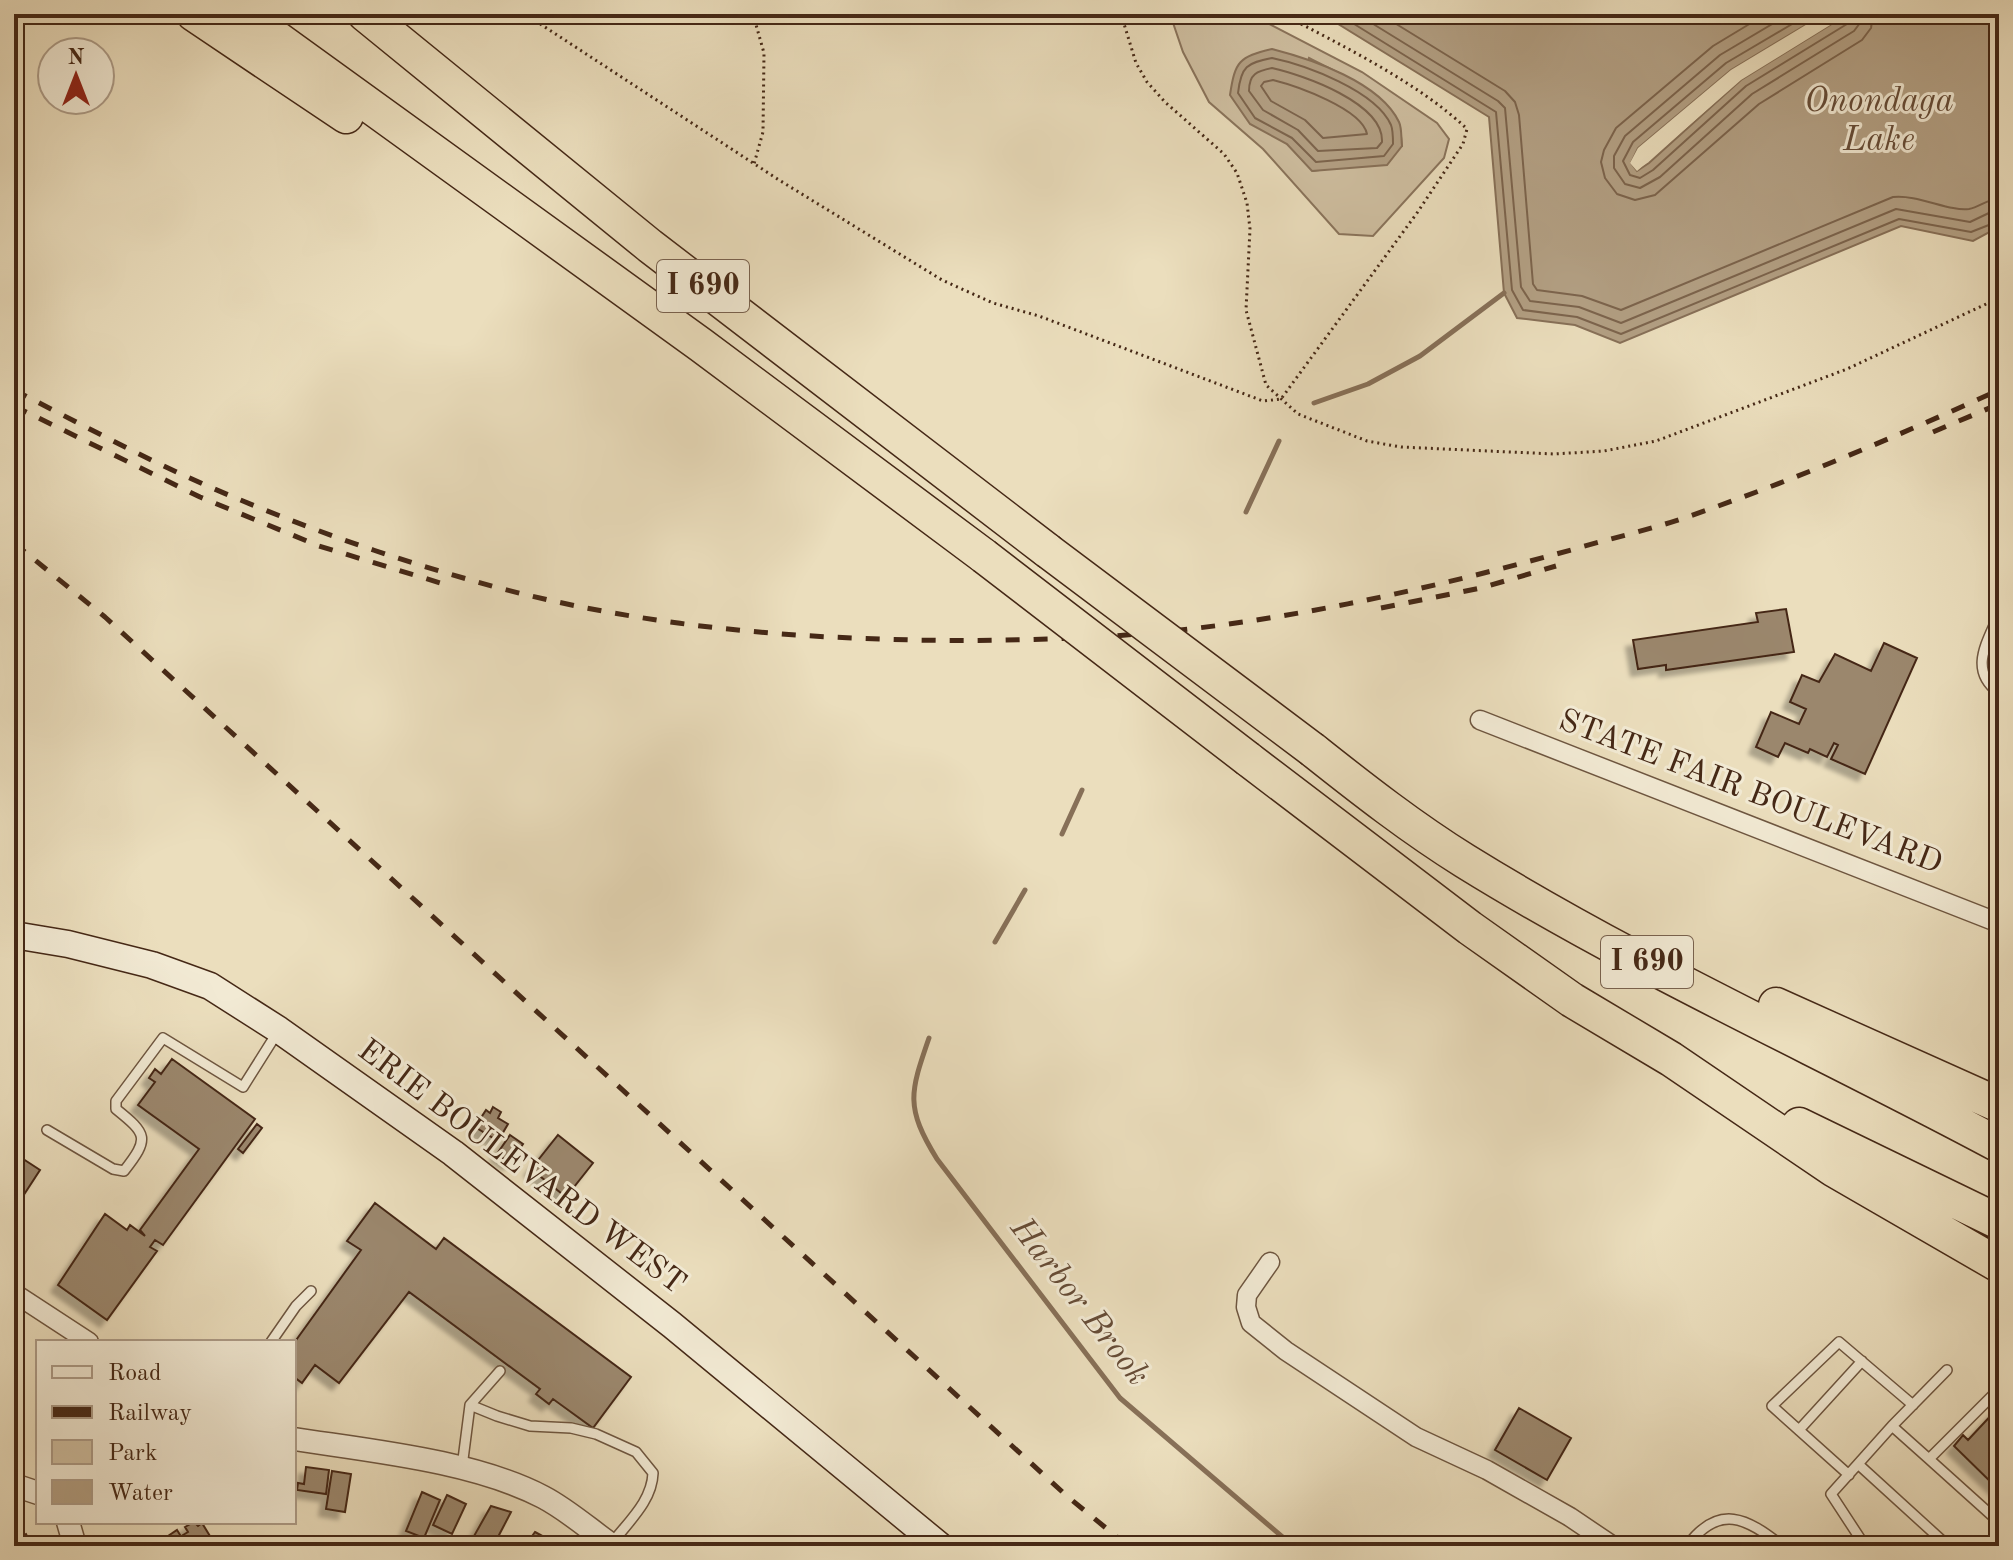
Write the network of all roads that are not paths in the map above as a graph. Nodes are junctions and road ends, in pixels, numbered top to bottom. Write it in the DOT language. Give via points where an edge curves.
graph roads {
  1 [pos="194,14"];
  2 [pos="243,14"];
  3 [pos="365,14"];
  4 [pos="493,197"];
  5 [pos="1999,614"];
  6 [pos="1999,693"];
  7 [pos="1480,720"];
  8 [pos="1999,923"];
  9 [pos="1589,932"];
  10 [pos="14,935"];
  11 [pos="279,1030"];
  12 [pos="1671,1059"];
  13 [pos="1999,1105"];
  14 [pos="47,1130"];
  15 [pos="1999,1145"];
  16 [pos="1999,1222"];
  17 [pos="1270,1262"];
  18 [pos="1999,1265"];
  19 [pos="311,1291"];
  20 [pos="14,1293"];
  21 [pos="86,1340"];
  22 [pos="272,1340"];
  23 [pos="1862,1361"];
  24 [pos="1947,1370"];
  25 [pos="500,1371"];
  26 [pos="1999,1395"];
  27 [pos="470,1405"];
  28 [pos="1913,1405"];
  29 [pos="1892,1426"];
  30 [pos="1799,1430"];
  31 [pos="296,1439"];
  32 [pos="1929,1459"];
  33 [pos="1858,1464"];
  34 [pos="462,1467"];
  35 [pos="1849,1475"];
  36 [pos="14,1485"];
  37 [pos="36,1492"];
  38 [pos="1999,1522"];
  39 [pos="69,1524"];
  40 [pos="612,1545"];
  41 [pos="75,1546"];
  42 [pos="940,1546"];
  43 [pos="1613,1546"];
  44 [pos="1687,1546"];
  45 [pos="1782,1546"];
  46 [pos="1865,1546"];
  47 [pos="1948,1546"];
  1 -- 4 [label="highway" via="337,110"];
  2 -- 4 [label="highway, I 690"];
  3 -- 9 [label="highway, I 690, bridge" via="650,246 1380,804"];
  4 -- 12 [label="highway, I 690, bridge" via="984,556 1496,946 1572,1000"];
  5 -- 6 [label="lane" via="1981,667 1985,682"];
  7 -- 8 [label="street, STATE FAIR BOULEVARD"];
  9 -- 13 [label="highway" via="1773,1004"];
  9 -- 15 [label="highway, I 690"];
  10 -- 11 [label="main road, ERIE BOULEVARD WEST" via="152,965 210,986"];
  11 -- 14 [label="lane" via="243,1087 163,1038 116,1101 116,1109 143,1138 124,1171"];
  11 -- 42 [label="main road, ERIE BOULEVARD WEST" via="465,1163"];
  12 -- 16 [label="highway, I 690"];
  12 -- 18 [label="highway" via="1833,1169"];
  17 -- 43 [label="street" via="1247,1295 1251,1323 1416,1437 1487,1470"];
  19 -- 22 [label="lane"];
  20 -- 21 [label="street"];
  23 -- 28 [label="lane"];
  23 -- 30 [label="lane"];
  23 -- 30 [label="lane" via="1839,1342 1772,1406"];
  24 -- 28 [label="lane"];
  25 -- 27 [label="lane"];
  26 -- 32 [label="lane" via="1995,1393"];
  27 -- 34 [label="lane"];
  27 -- 40 [label="lane" via="530,1426 596,1434 636,1452 653,1473 653,1485"];
  28 -- 29 [label="lane"];
  29 -- 32 [label="lane"];
  29 -- 33 [label="lane"];
  30 -- 35 [label="lane"];
  31 -- 34 [label="street"];
  32 -- 38 [label="lane"];
  33 -- 35 [label="lane"];
  33 -- 47 [label="lane"];
  34 -- 40 [label="street" via="546,1498"];
  35 -- 46 [label="lane" via="1831,1494"];
  36 -- 37 [label="street"];
  39 -- 41 [label="street"];
  44 -- 45 [label="lane" via="1724,1518 1761,1529"];
}
